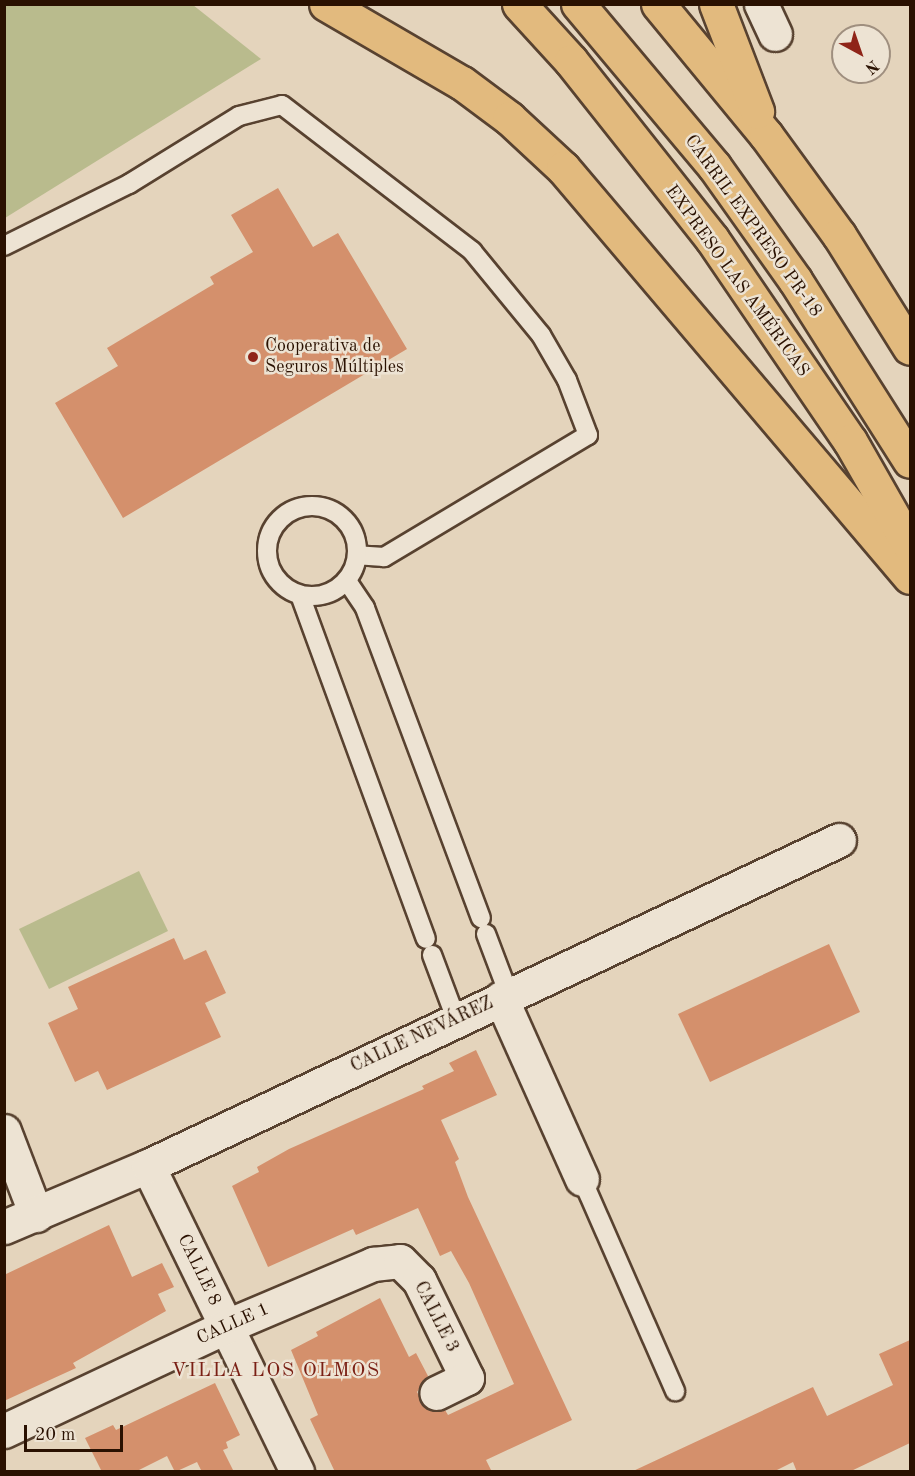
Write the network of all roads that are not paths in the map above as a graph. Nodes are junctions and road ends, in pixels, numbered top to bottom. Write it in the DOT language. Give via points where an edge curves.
graph roads {
  1 [pos="326,4"];
  2 [pos="519,4"];
  3 [pos="578,4"];
  4 [pos="658,4"];
  5 [pos="716,4"];
  6 [pos="761,4"];
  7 [pos="775,34"];
  8 [pos="766,135"];
  9 [pos="4,246"];
  10 [pos="910,348"];
  11 [pos="910,461"];
  12 [pos="910,546"];
  13 [pos="358,555"];
  14 [pos="910,577"];
  15 [pos="347,581"];
  16 [pos="300,595"];
  17 [pos="839,840"];
  18 [pos="505,997"];
  19 [pos="456,1019"];
  20 [pos="4,1131"];
  21 [pos="148,1166"];
  22 [pos="582,1179"];
  23 [pos="36,1215"];
  24 [pos="4,1227"];
  25 [pos="400,1261"];
  26 [pos="227,1326"];
  27 [pos="675,1391"];
  28 [pos="436,1392"];
  29 [pos="4,1431"];
  30 [pos="297,1472"];
  1 -- 14 [label="highway" via="462,83 509,118 563,168"];
  2 -- 12 [label="highway, EXPRESO LAS AMÉRICAS" via="572,61 712,239 850,441"];
  3 -- 11 [label="highway, CARRIL EXPRESO PR-18" via="714,166 795,280"];
  4 -- 8 [label="highway"];
  5 -- 8 [label="highway"];
  6 -- 7 [label="street"];
  8 -- 10 [label="highway" via="839,235"];
  9 -- 13 [label="lane" via="129,184 239,116 282,105 472,251 541,335 567,380 588,435 384,557"];
  13 -- 15 [label="lane"];
  13 -- 16 [label="lane" via="357,539 339,513 309,505 294,509 271,531 267,561 285,588"];
  15 -- 16 [label="lane" via="333,591"];
  15 -- 18 [label="lane" via="365,608 483,926"];
  16 -- 19 [label="lane"];
  17 -- 18 [label="street, CALLE NEVÁREZ"];
  18 -- 19 [label="street, CALLE NEVÁREZ"];
  18 -- 22 [label="street"];
  19 -- 21 [label="street, CALLE NEVÁREZ"];
  20 -- 23 [label="street"];
  21 -- 23 [label="street, CALLE NEVÁREZ"];
  21 -- 26 [label="street, CALLE 8"];
  22 -- 27 [label="lane"];
  23 -- 24 [label="street, CALLE NEVÁREZ"];
  25 -- 26 [label="street, CALLE 1" via="373,1264"];
  25 -- 28 [label="street, CALLE 3" via="419,1280 466,1378"];
  26 -- 29 [label="street, CALLE 1"];
  26 -- 30 [label="street, CALLE 8"];
}
